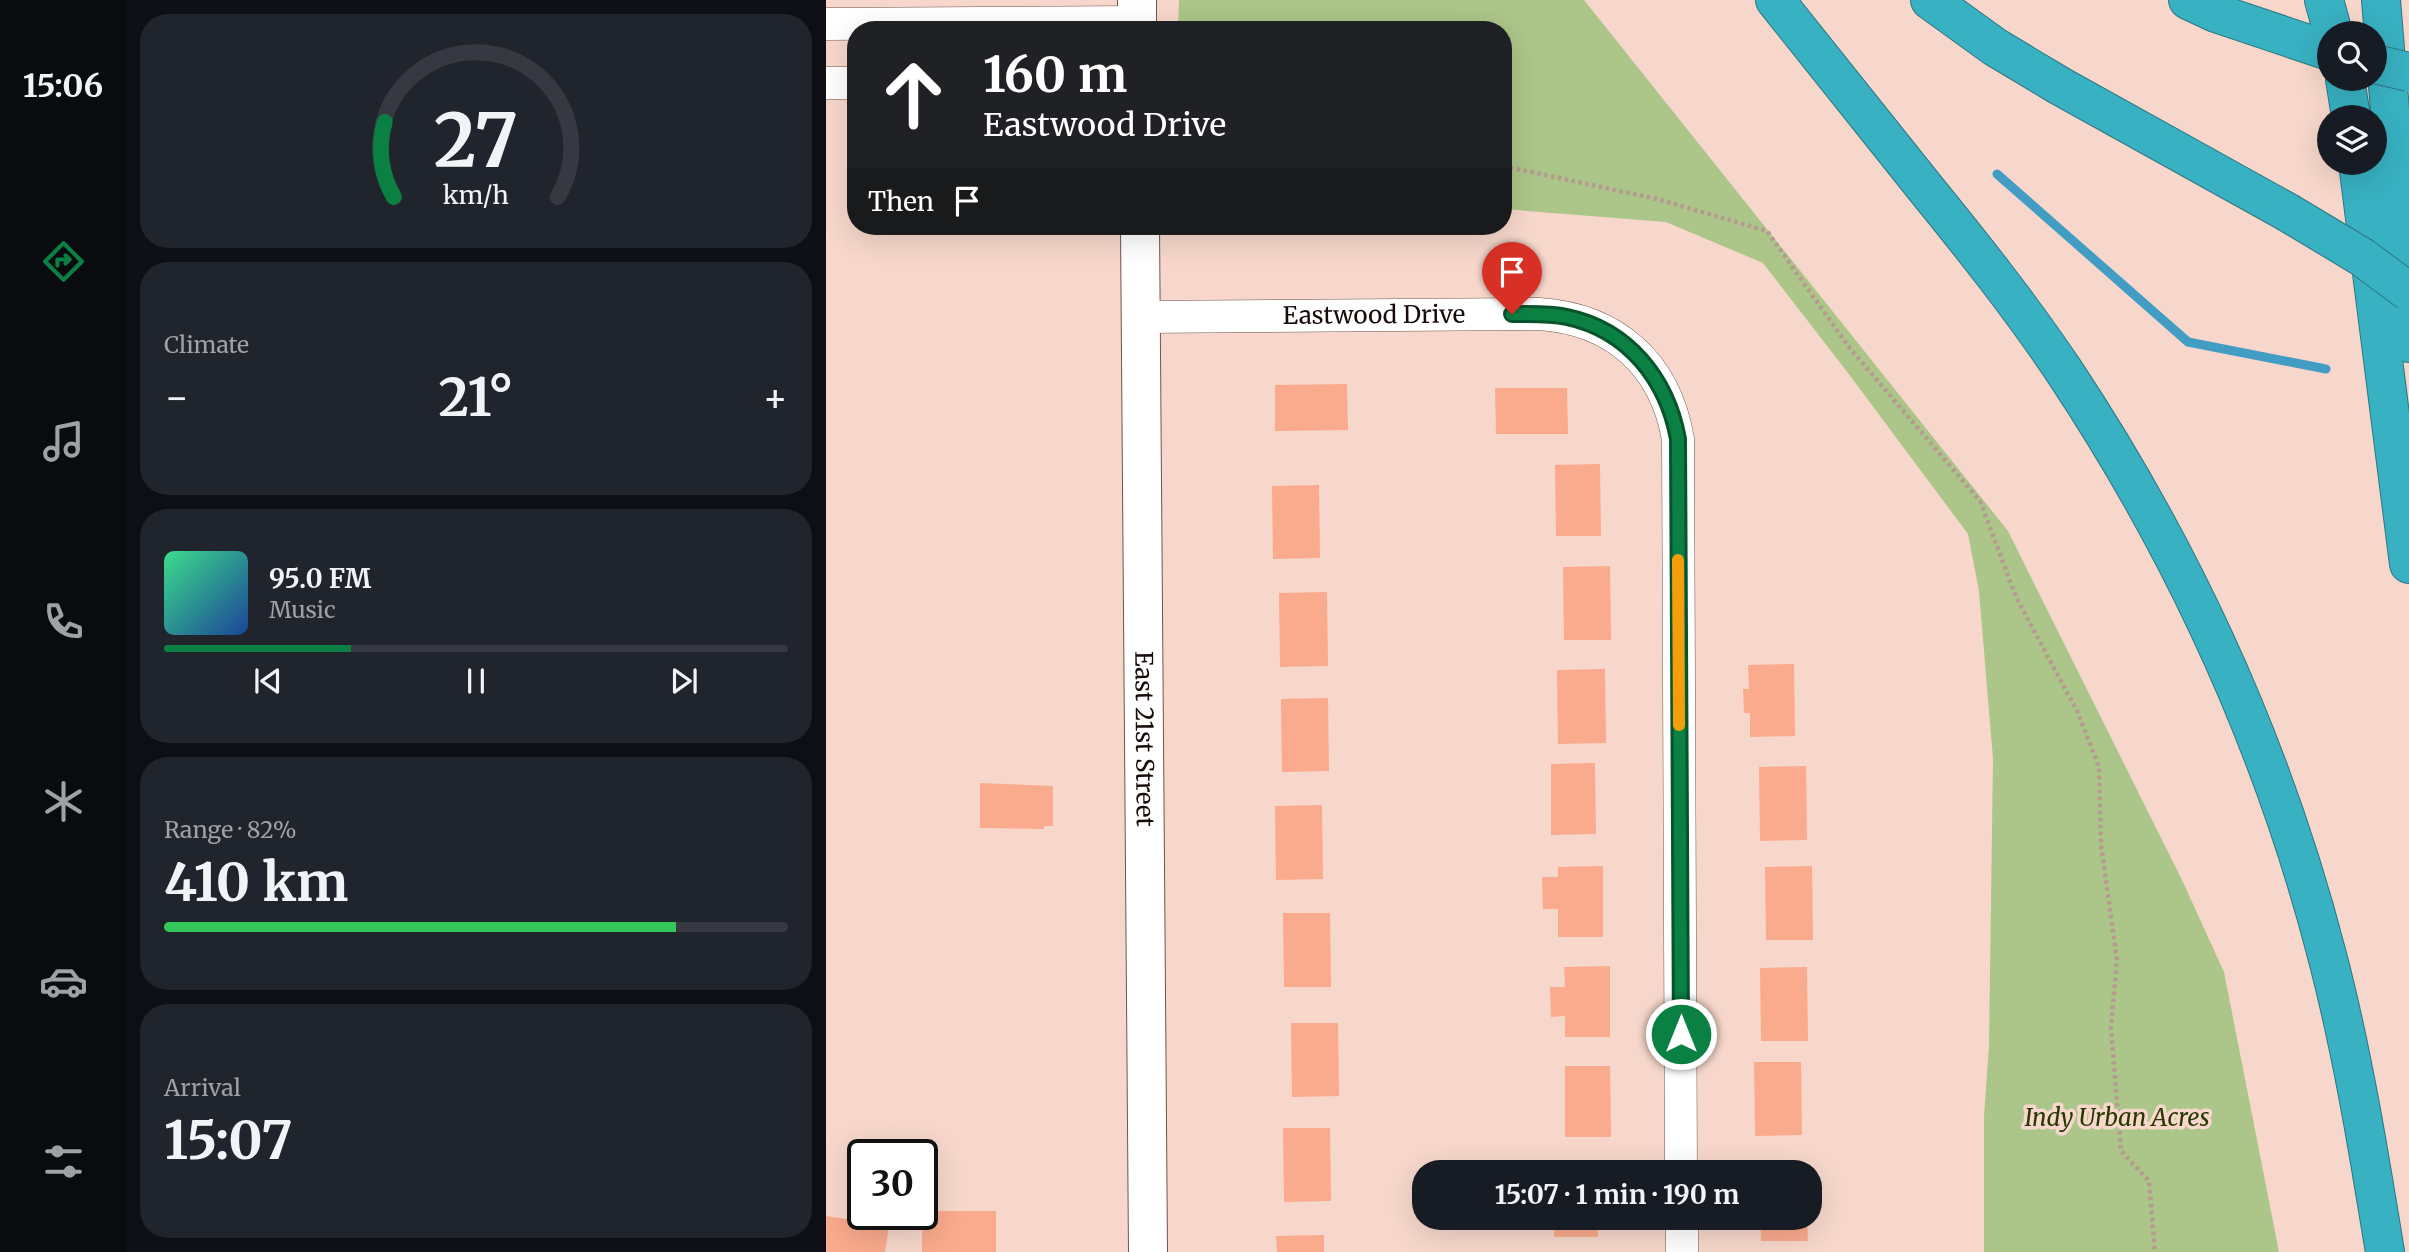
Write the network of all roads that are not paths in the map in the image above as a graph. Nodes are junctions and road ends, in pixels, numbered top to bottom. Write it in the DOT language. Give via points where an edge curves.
graph roads {
  1 [pos="1775,0"];
  2 [pos="1930,0"];
  3 [pos="2188,0"];
  4 [pos="2324,0"];
  5 [pos="2381,0"];
  6 [pos="1137,17"];
  7 [pos="959,21"];
  8 [pos="2330,21"];
  9 [pos="826,24"];
  10 [pos="847,24"];
  11 [pos="2317,47"];
  12 [pos="2387,67"];
  13 [pos="2409,72"];
  14 [pos="826,83"];
  15 [pos="847,83"];
  16 [pos="2360,175"];
  17 [pos="1140,235"];
  18 [pos="2409,292"];
  19 [pos="1141,317"];
  20 [pos="2409,343"];
  21 [pos="2409,564"];
  22 [pos="1681,1160"];
  23 [pos="1682,1230"];
  24 [pos="1148,1252"];
  25 [pos="1682,1252"];
  26 [pos="2385,1252"];
  1 -- 26 [label="highway" via="2029,320 2101,430 2173,554 2225,662 2267,765 2317,917 2349,1049"];
  2 -- 18 [label="highway, bridge" via="2060,86 2287,212"];
  3 -- 11 [label="highway"];
  4 -- 8 [label="highway"];
  5 -- 20 [label="highway"];
  6 -- 7 [label="street"];
  9 -- 10 [label="street"];
  12 -- 13 [label="highway, bridge"];
  14 -- 15 [label="street"];
  16 -- 21 [label="highway"];
  17 -- 19 [label="main road, East 21st Street"];
  19 -- 22 [label="street, Eastwood Drive" via="1552,315 1605,330 1637,354 1655,375 1678,439"];
  19 -- 24 [label="main road, East 21st Street"];
  23 -- 25 [label="street"];
}
